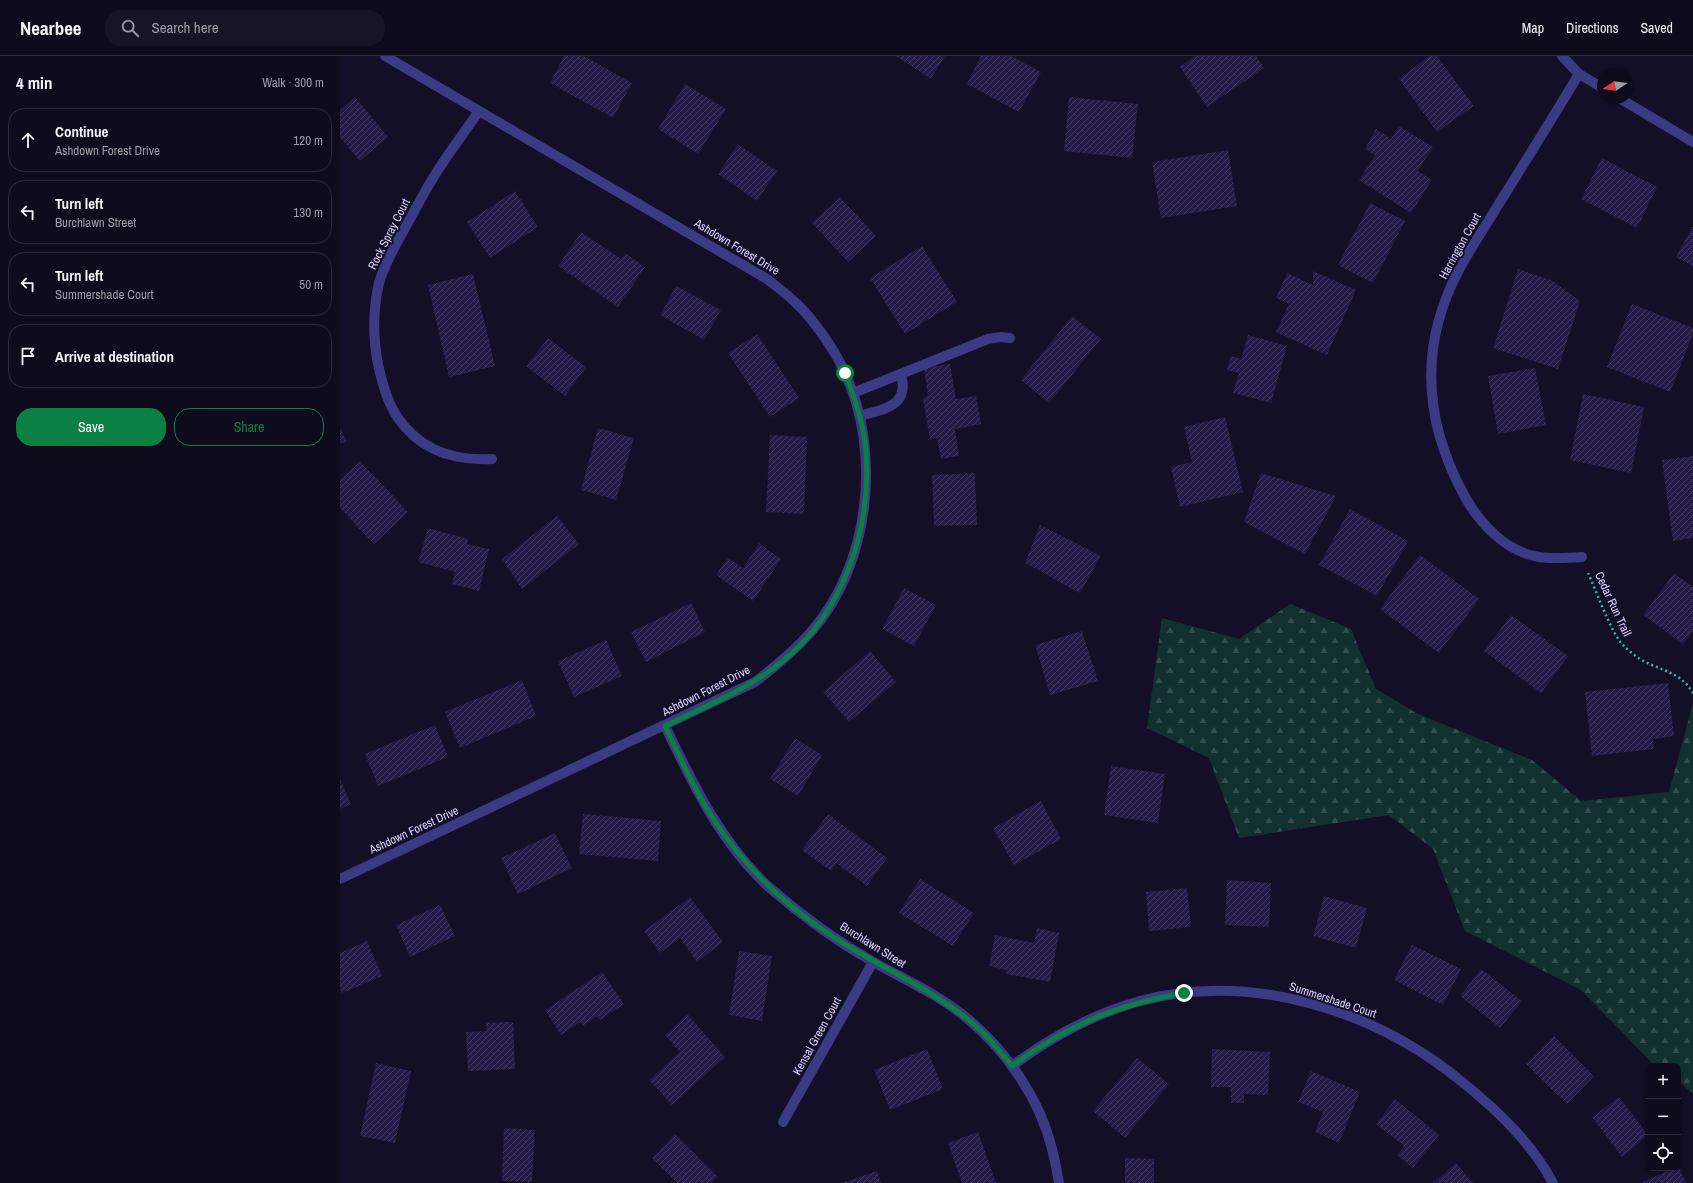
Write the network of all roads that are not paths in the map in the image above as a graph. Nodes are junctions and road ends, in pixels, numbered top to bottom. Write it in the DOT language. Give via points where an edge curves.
graph roads {
  1 [pos="385,56"];
  2 [pos="1562,56"];
  3 [pos="1579,74"];
  4 [pos="1597,84"];
  5 [pos="1629,104"];
  6 [pos="479,111"];
  7 [pos="1693,142"];
  8 [pos="1010,338"];
  9 [pos="901,374"];
  10 [pos="853,393"];
  11 [pos="860,416"];
  12 [pos="492,459"];
  13 [pos="1582,557"];
  14 [pos="665,726"];
  15 [pos="340,879"];
  16 [pos="873,962"];
  17 [pos="1012,1066"];
  18 [pos="783,1122"];
  19 [pos="1059,1183"];
  20 [pos="1553,1183"];
  1 -- 6 [label="street, Ashdown Forest Drive"];
  2 -- 3 [label="street"];
  3 -- 4 [label="street"];
  3 -- 13 [label="street, Harrington Court" via="1459,270 1442,312 1432,358 1431,394 1437,429 1451,472 1470,507 1495,536 1514,549 1538,557"];
  5 -- 7 [label="street"];
  6 -- 10 [label="street, Ashdown Forest Drive" via="767,279 798,305 827,341"];
  6 -- 12 [label="street, Rock Spray Court" via="433,178 387,261 375,304 375,346 381,380 390,404 406,430 426,446 449,456 474,460"];
  8 -- 9 [label="street" via="988,339"];
  9 -- 10 [label="street"];
  9 -- 11 [label="street" via="902,391 899,400 888,408"];
  10 -- 11 [label="street, Ashdown Forest Drive"];
  11 -- 14 [label="street, Ashdown Forest Drive" via="866,450 867,487 862,526 850,565 833,602 812,631 785,659 755,682"];
  14 -- 15 [label="street, Ashdown Forest Drive"];
  14 -- 16 [label="street, Burchlawn Street" via="709,812 736,851 769,887 805,917"];
  16 -- 17 [label="street, Burchlawn Street" via="937,997 967,1018"];
  16 -- 18 [label="street, Kensal Green Court"];
  17 -- 19 [label="street, Burchlawn Street" via="1039,1111 1052,1148"];
  17 -- 20 [label="street, Summershade Court" via="1038,1046 1077,1025 1141,1001 1184,993 1221,991 1273,995 1310,1003 1362,1020 1397,1037 1444,1067 1488,1102 1522,1137"];
}
